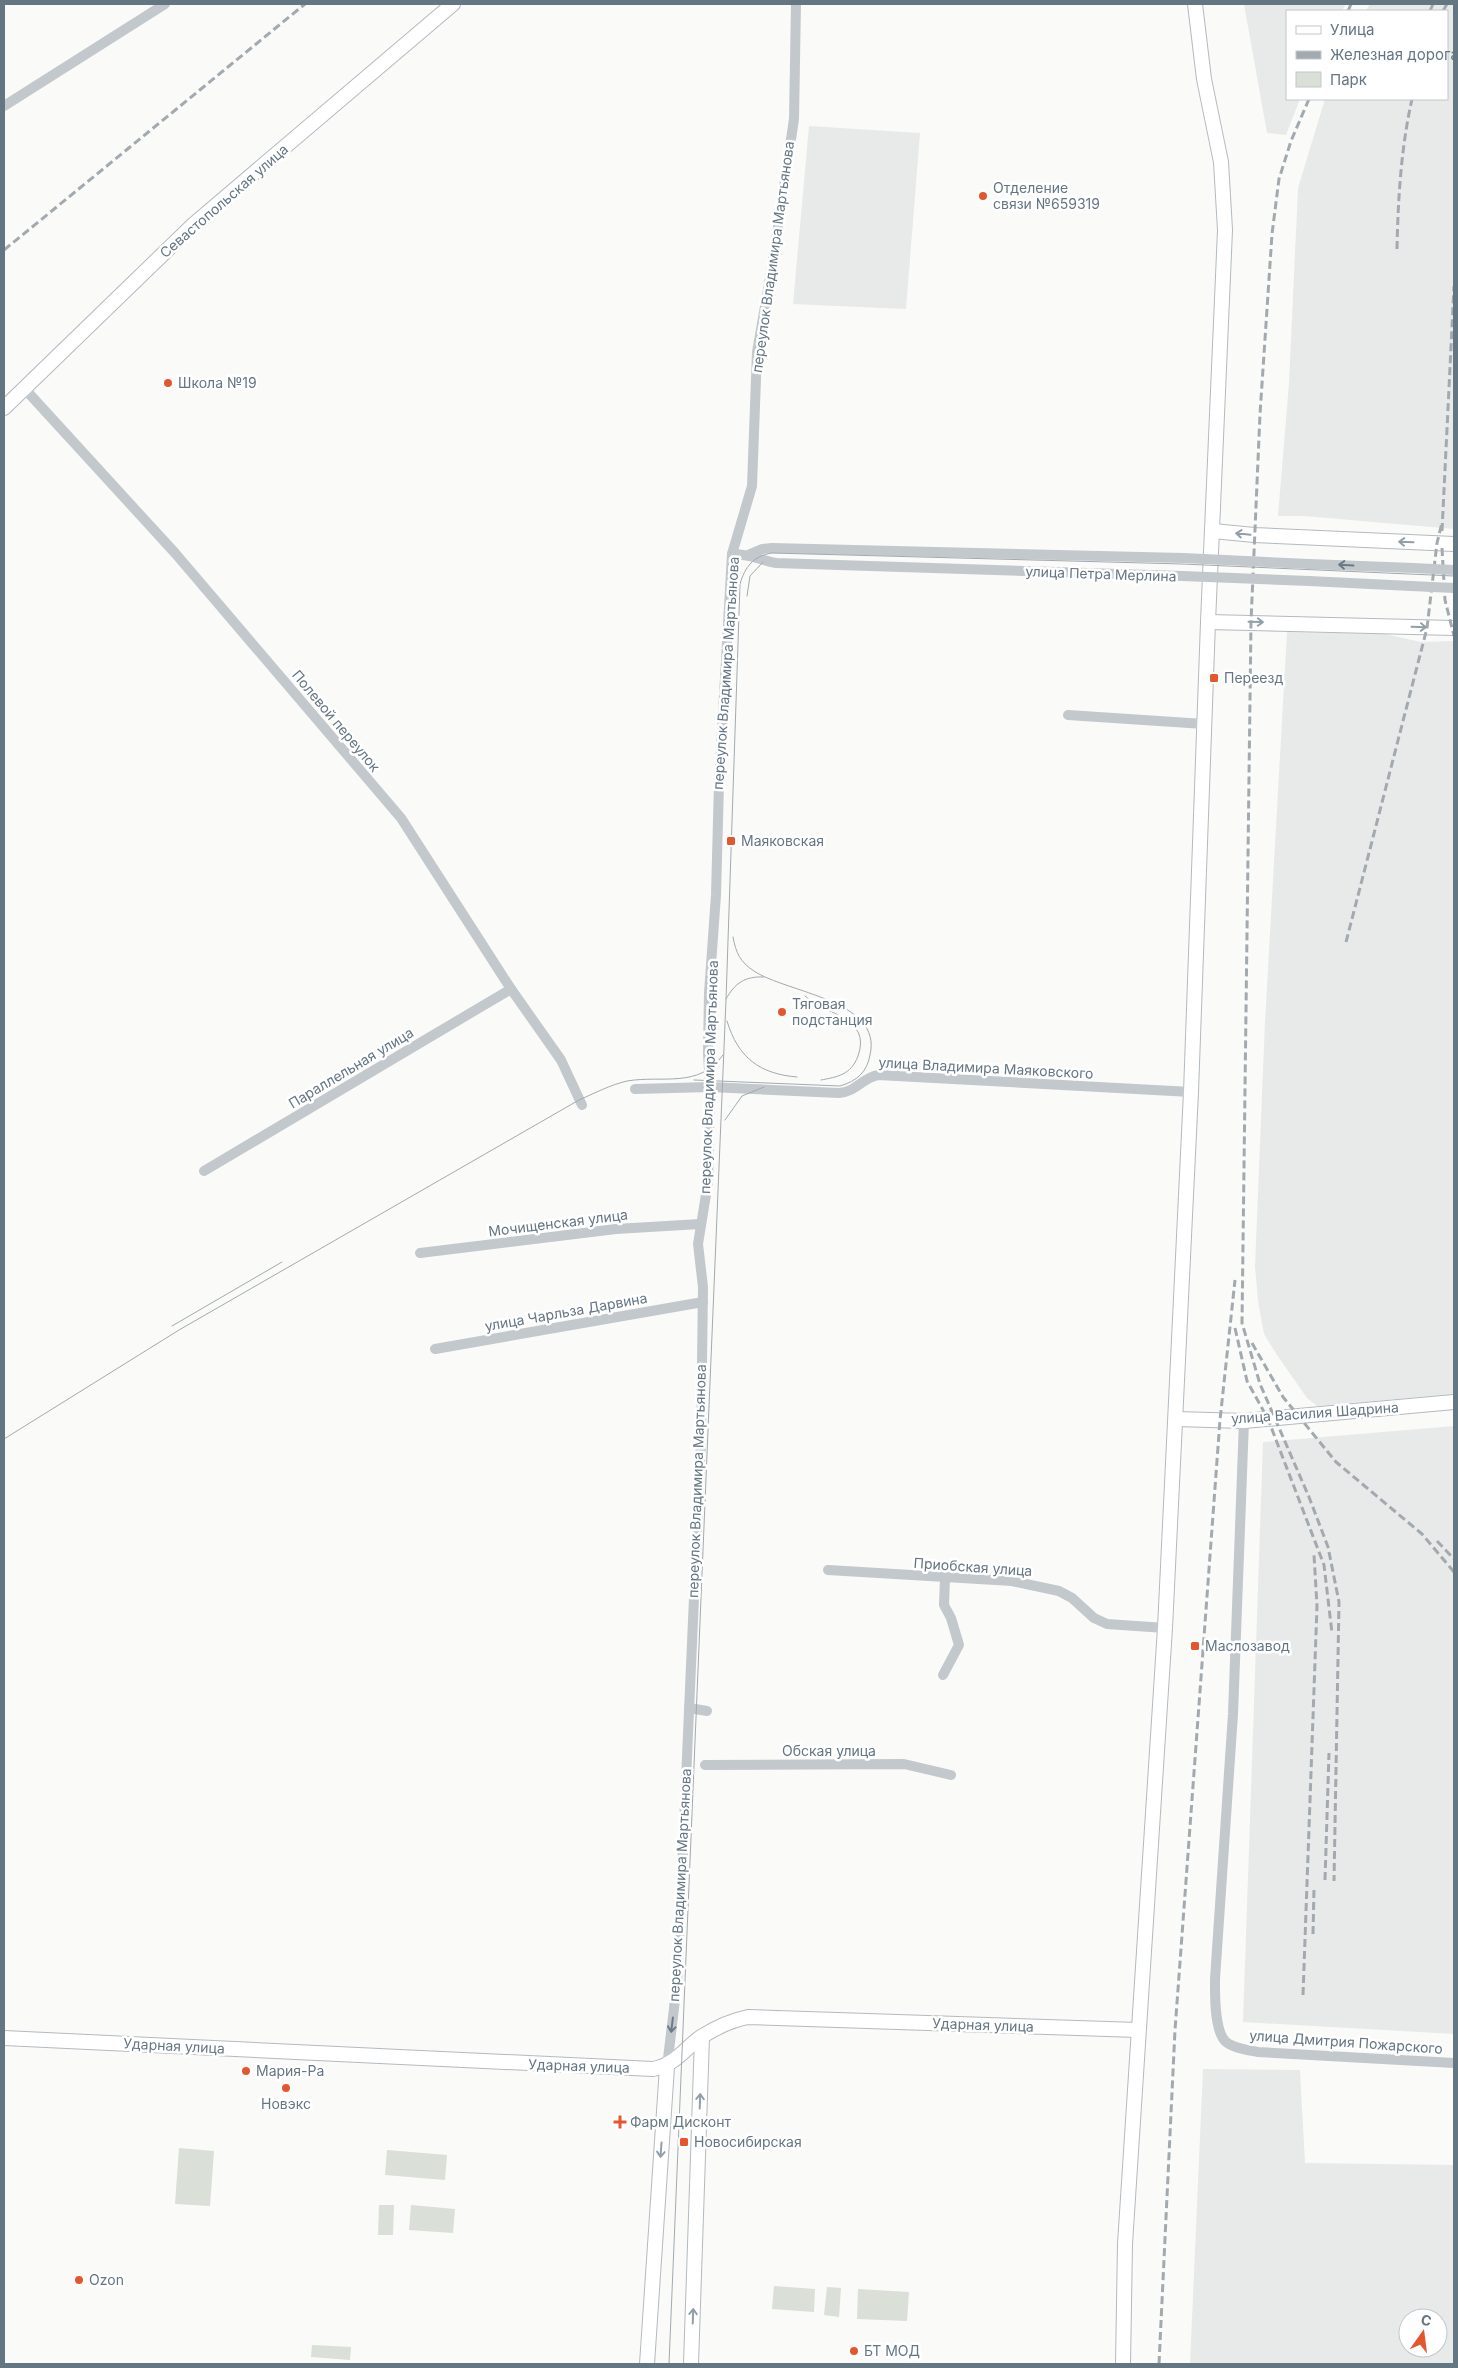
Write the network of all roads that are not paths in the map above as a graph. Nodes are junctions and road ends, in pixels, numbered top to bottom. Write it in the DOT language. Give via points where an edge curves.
graph roads {
  1 [pos="165,4"];
  2 [pos="453,4"];
  3 [pos="796,4"];
  4 [pos="1195,4"];
  5 [pos="4,106"];
  6 [pos="24,388"];
  7 [pos="4,408"];
  8 [pos="1214,531"];
  9 [pos="1454,544"];
  10 [pos="732,554"];
  11 [pos="750,554"];
  12 [pos="1454,570"];
  13 [pos="1454,588"];
  14 [pos="1208,622"];
  15 [pos="1454,628"];
  16 [pos="1068,715"];
  17 [pos="1204,724"];
  18 [pos="511,989"];
  19 [pos="710,1087"];
  20 [pos="635,1089"];
  21 [pos="1192,1092"];
  22 [pos="582,1105"];
  23 [pos="204,1171"];
  24 [pos="700,1224"];
  25 [pos="420,1254"];
  26 [pos="703,1302"];
  27 [pos="435,1350"];
  28 [pos="1454,1402"];
  29 [pos="1176,1419"];
  30 [pos="1244,1421"];
  31 [pos="828,1570"];
  32 [pos="945,1578"];
  33 [pos="1165,1628"];
  34 [pos="943,1675"];
  35 [pos="689,1708"];
  36 [pos="707,1711"];
  37 [pos="705,1765"];
  38 [pos="951,1775"];
  39 [pos="1138,2030"];
  40 [pos="702,2037"];
  41 [pos="4,2038"];
  42 [pos="1454,2063"];
  43 [pos="667,2067"];
  44 [pos="647,2364"];
  45 [pos="691,2364"];
  46 [pos="1122,2364"];
  1 -- 5 [label="street"];
  2 -- 6 [label="main road, Севастопольская улица" via="194,224"];
  3 -- 10 [label="street, переулок Владимира Мартьянова" via="794,119 757,352 752,486"];
  4 -- 8 [label="main road" via="1204,79 1221,162 1225,230"];
  6 -- 7 [label="main road, Севастопольская улица"];
  6 -- 18 [label="street, Полевой переулок" via="175,552 401,818"];
  9 -- 8 [label="main road, one-way"];
  8 -- 14 [label="main road"];
  10 -- 11 [label="street, улица Петра Мерлина"];
  10 -- 19 [label="street, переулок Владимира Мартьянова" via="709,994"];
  12 -- 11 [label="street, улица Петра Мерлина, one-way, bridge" via="1183,558 772,548"];
  11 -- 13 [label="street, улица Петра Мерлина, bridge" via="776,563"];
  14 -- 15 [label="main road, one-way"];
  14 -- 17 [label="main road"];
  16 -- 17 [label="street"];
  17 -- 21 [label="main road"];
  18 -- 22 [label="street, Полевой переулок" via="562,1060"];
  18 -- 23 [label="street, Параллельная улица"];
  19 -- 20 [label="street, улица Владимира Маяковского"];
  19 -- 21 [label="street, улица Владимира Маяковского" via="839,1093 853,1090 878,1075"];
  19 -- 24 [label="street, переулок Владимира Мартьянова" via="708,1182"];
  21 -- 29 [label="main road"];
  24 -- 25 [label="street, Мочищенская улица" via="616,1229"];
  24 -- 26 [label="street, переулок Владимира Мартьянова" via="698,1244"];
  26 -- 27 [label="street, улица Чарльза Дарвина"];
  26 -- 35 [label="street, переулок Владимира Мартьянова" via="701,1439"];
  28 -- 30 [label="main road, улица Василия Шадрина"];
  29 -- 30 [label="main road, улица Василия Шадрина"];
  29 -- 33 [label="main road"];
  30 -- 42 [label="street, улица Дмитрия Пожарского" via="1233,1714 1214,2000 1223,2037 1236,2047 1258,2052"];
  31 -- 32 [label="street, Приобская улица"];
  32 -- 33 [label="street, Приобская улица" via="1012,1581 1050,1588 1072,1598 1101,1622"];
  32 -- 34 [label="street" via="944,1605 959,1645"];
  33 -- 39 [label="main road"];
  35 -- 36 [label="street"];
  35 -- 43 [label="street, переулок Владимира Мартьянова, one-way" via="677,1983"];
  37 -- 38 [label="street, Обская улица" via="904,1764"];
  39 -- 40 [label="main road, Ударная улица" via="748,2017"];
  39 -- 46 [label="main road" via="1125,2244"];
  40 -- 43 [label="main road, Ударная улица"];
  45 -- 40 [label="main road, one-way"];
  41 -- 43 [label="main road, Ударная улица" via="412,2059"];
  43 -- 44 [label="main road, переулок Владимира Мартьянова, one-way"];
}
